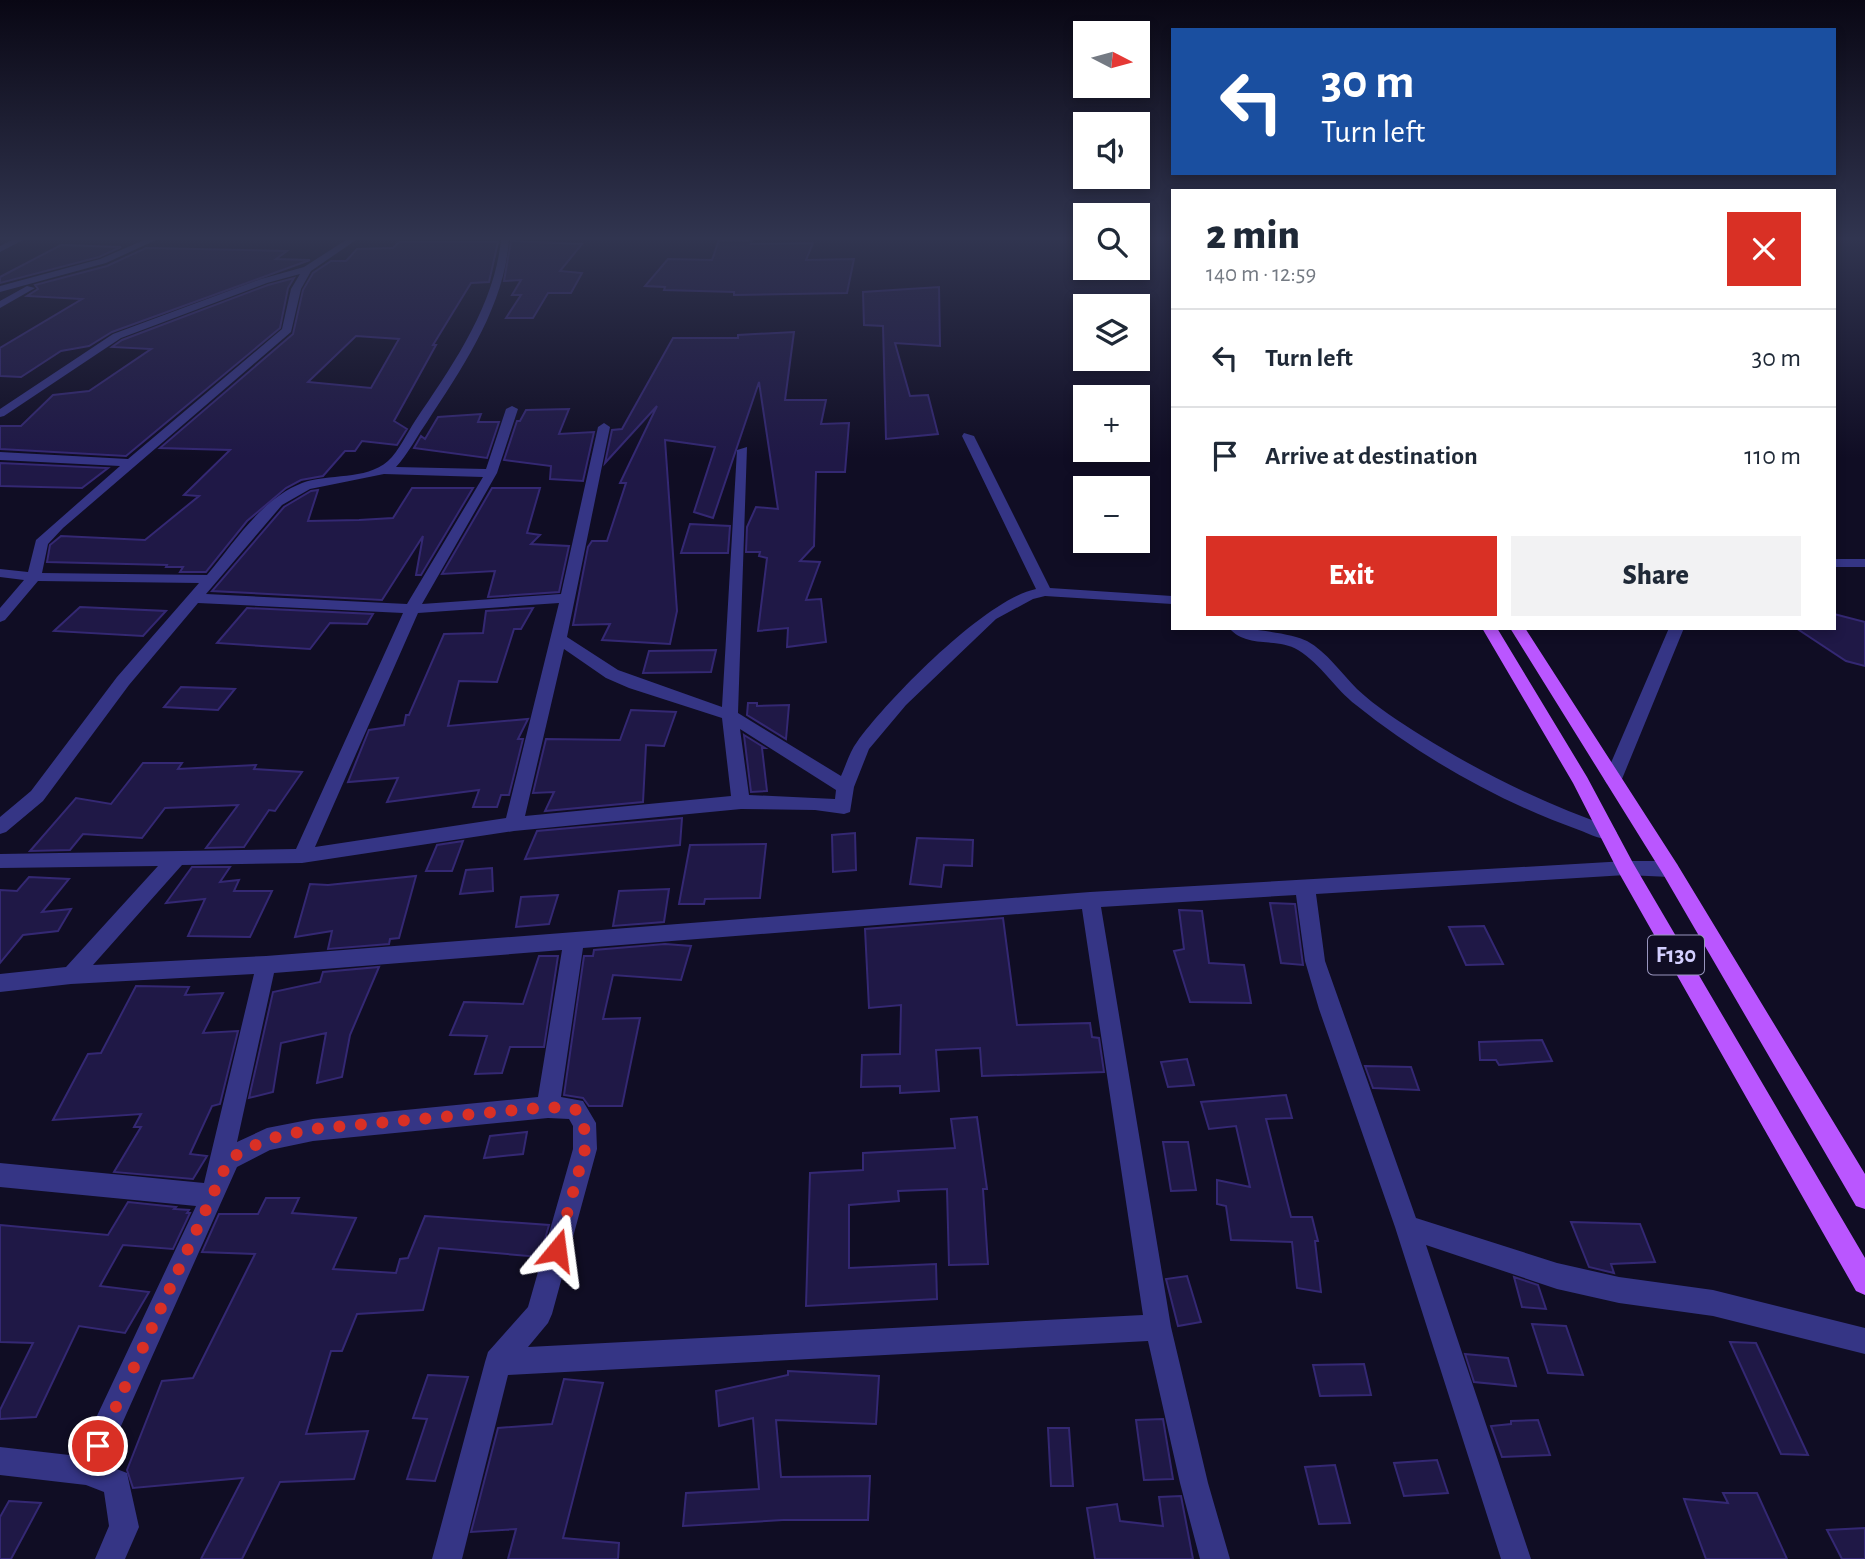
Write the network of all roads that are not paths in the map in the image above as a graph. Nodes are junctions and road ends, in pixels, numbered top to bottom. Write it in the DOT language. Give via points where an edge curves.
graph roads {
  1 [pos="179,313"];
  2 [pos="291,313"];
  3 [pos="484,313"];
  4 [pos="512,409"];
  5 [pos="0,414"];
  6 [pos="604,427"];
  7 [pos="968,436"];
  8 [pos="743,450"];
  9 [pos="0,456"];
  10 [pos="134,463"];
  11 [pos="384,470"];
  12 [pos="491,473"];
  13 [pos="1836,563"];
  14 [pos="1865,563"];
  15 [pos="0,573"];
  16 [pos="34,577"];
  17 [pos="213,579"];
  18 [pos="1045,592"];
  19 [pos="196,598"];
  20 [pos="565,598"];
  21 [pos="1171,600"];
  22 [pos="412,609"];
  23 [pos="0,617"];
  24 [pos="1240,630"];
  25 [pos="1490,630"];
  26 [pos="1518,630"];
  27 [pos="1676,630"];
  28 [pos="559,639"];
  29 [pos="730,715"];
  30 [pos="1613,779"];
  31 [pos="845,787"];
  32 [pos="741,802"];
  33 [pos="514,824"];
  34 [pos="0,827"];
  35 [pos="1608,833"];
  36 [pos="302,856"];
  37 [pos="176,859"];
  38 [pos="0,861"];
  39 [pos="1626,867"];
  40 [pos="1670,869"];
  41 [pos="1305,887"];
  42 [pos="1090,900"];
  43 [pos="574,941"];
  44 [pos="266,965"];
  45 [pos="71,975"];
  46 [pos="0,983"];
  47 [pos="548,1107"];
  48 [pos="0,1175"];
  49 [pos="213,1196"];
  50 [pos="1865,1197"];
  51 [pos="1406,1227"];
  52 [pos="1865,1282"];
  53 [pos="1158,1327"];
  54 [pos="1865,1341"];
  55 [pos="498,1362"];
  56 [pos="0,1461"];
  57 [pos="86,1471"];
  58 [pos="110,1559"];
  59 [pos="447,1559"];
  60 [pos="1215,1559"];
  61 [pos="1516,1559"];
  1 -- 5 [label="street" via="117,336"];
  2 -- 10 [label="street" via="287,330"];
  3 -- 11 [label="street" via="393,463"];
  4 -- 12 [label="street"];
  6 -- 20 [label="street"];
  7 -- 18 [label="street"];
  8 -- 29 [label="street"];
  9 -- 10 [label="street"];
  10 -- 16 [label="street" via="41,543"];
  11 -- 12 [label="street"];
  11 -- 17 [label="street" via="306,486 289,494 277,502"];
  12 -- 22 [label="street"];
  13 -- 14 [label="street"];
  15 -- 16 [label="street"];
  16 -- 17 [label="street"];
  16 -- 23 [label="street"];
  17 -- 19 [label="street"];
  18 -- 21 [label="street"];
  18 -- 31 [label="street" via="1029,594 991,616 900,701 862,747"];
  19 -- 22 [label="street"];
  19 -- 34 [label="street" via="123,681 37,796"];
  20 -- 22 [label="street"];
  20 -- 28 [label="street"];
  22 -- 36 [label="street"];
  24 -- 35 [label="street" via="1260,639 1300,644 1359,699 1470,771 1565,820"];
  25 -- 35 [label="main road, F130"];
  26 -- 30 [label="main road, F130"];
  27 -- 30 [label="street"];
  28 -- 29 [label="street" via="612,674"];
  28 -- 33 [label="street"];
  29 -- 31 [label="street"];
  29 -- 32 [label="street"];
  30 -- 40 [label="main road, F130"];
  31 -- 32 [label="street" via="844,807"];
  32 -- 33 [label="street"];
  33 -- 36 [label="street"];
  35 -- 39 [label="main road, F130"];
  36 -- 37 [label="street"];
  37 -- 38 [label="street"];
  37 -- 45 [label="street"];
  39 -- 40 [label="street"];
  39 -- 41 [label="street"];
  39 -- 52 [label="main road, F130"];
  40 -- 50 [label="main road, F130"];
  41 -- 42 [label="street"];
  41 -- 51 [label="street" via="1315,961"];
  42 -- 43 [label="street"];
  42 -- 53 [label="street"];
  43 -- 44 [label="street"];
  43 -- 47 [label="street"];
  44 -- 45 [label="street"];
  44 -- 49 [label="street"];
  45 -- 46 [label="street"];
  47 -- 49 [label="street" via="313,1129 267,1139 229,1159"];
  47 -- 55 [label="street" via="575,1109 584,1123 585,1149 539,1314"];
  48 -- 49 [label="street"];
  49 -- 57 [label="street"];
  51 -- 54 [label="street" via="1557,1276 1713,1303"];
  51 -- 61 [label="street"];
  53 -- 55 [label="street"];
  53 -- 60 [label="street"];
  55 -- 59 [label="street"];
  56 -- 57 [label="street"];
  57 -- 58 [label="street" via="117,1483 124,1527"];
}
